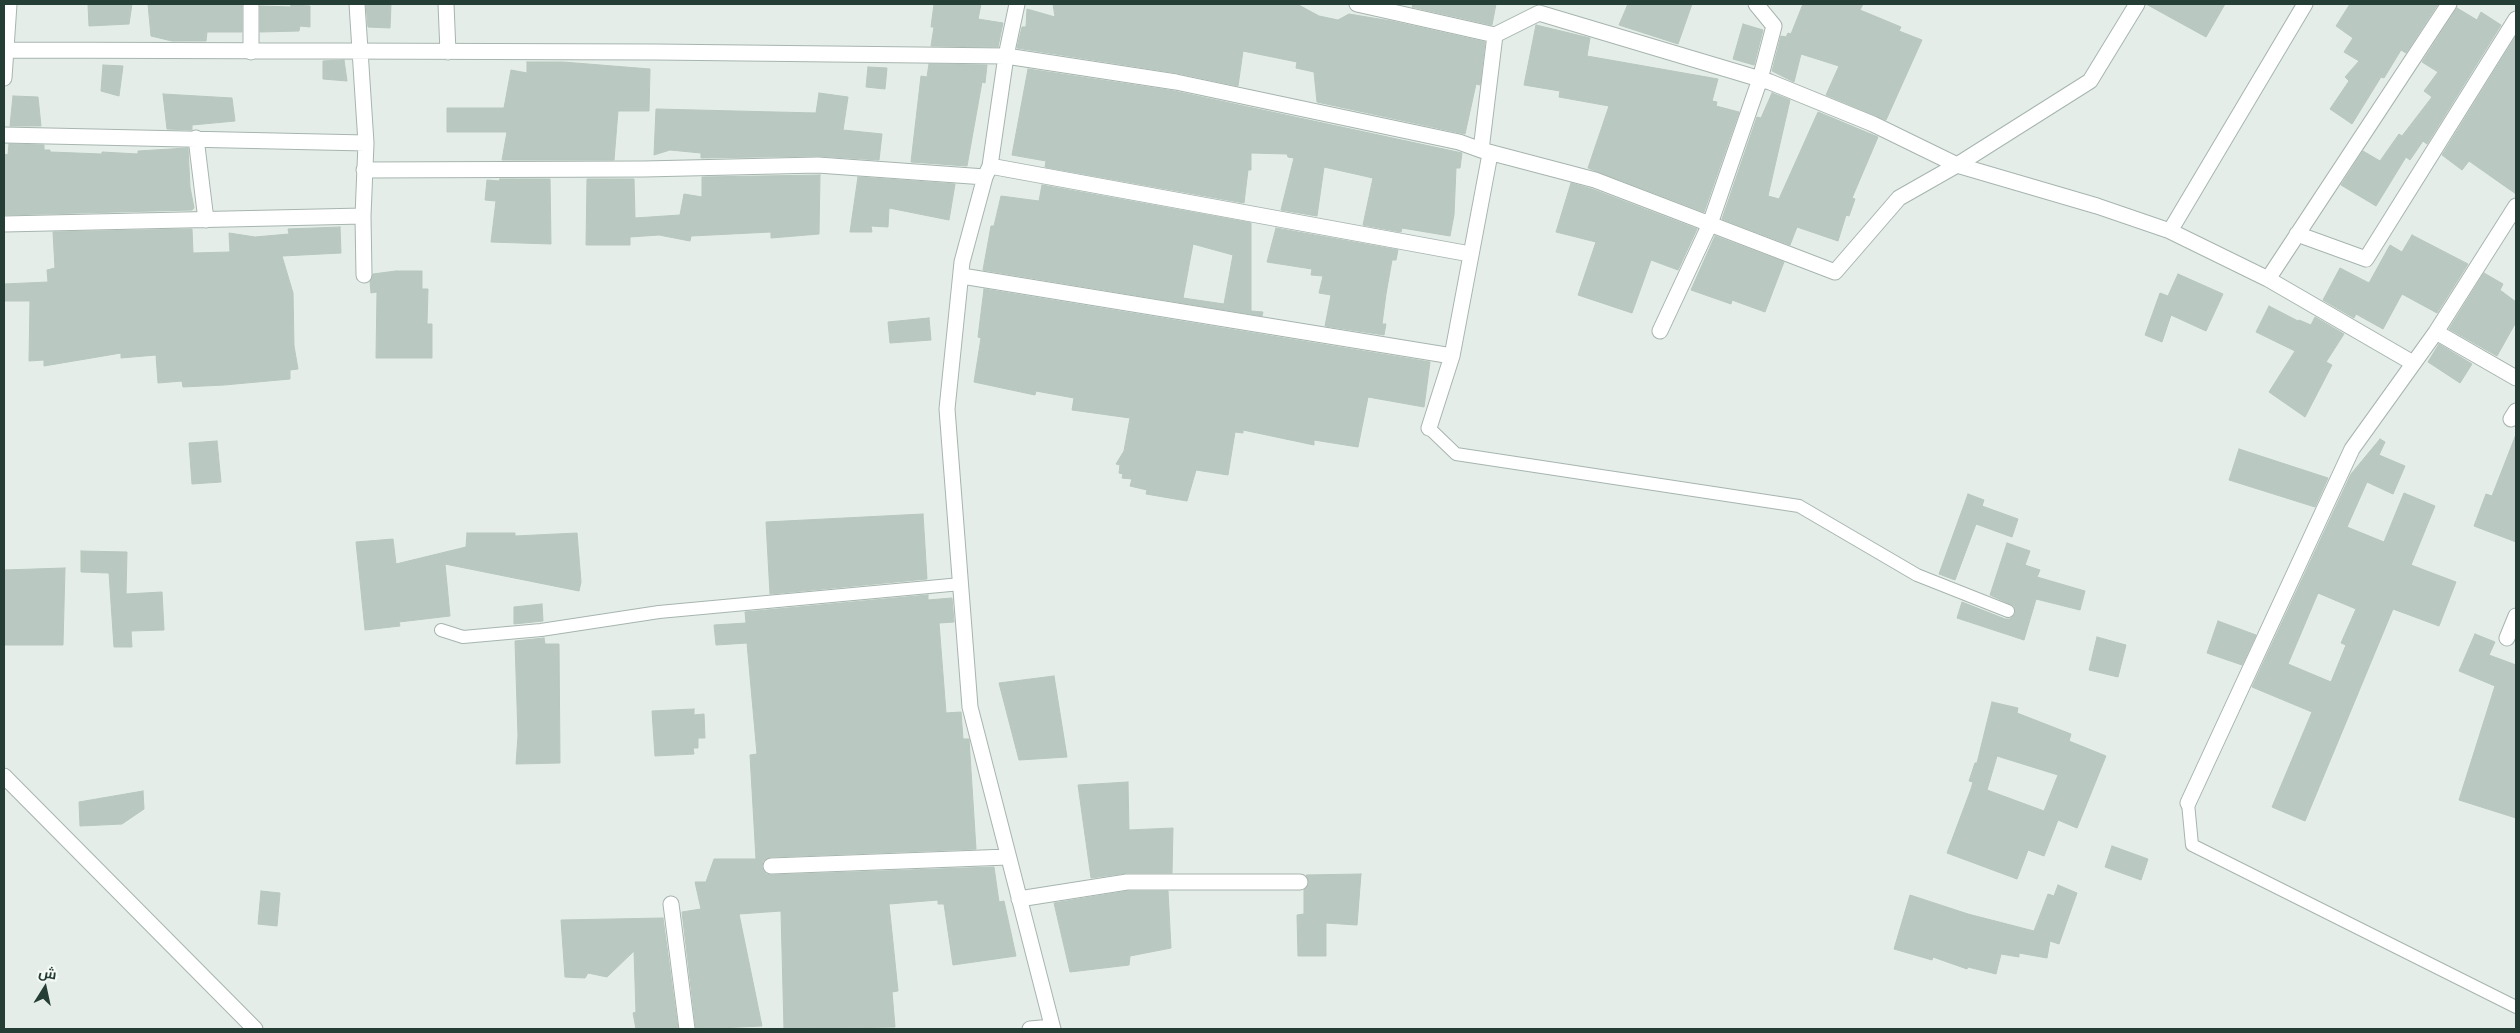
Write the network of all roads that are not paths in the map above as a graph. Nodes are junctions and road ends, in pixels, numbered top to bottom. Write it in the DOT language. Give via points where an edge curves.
graph roads {
  1 [pos="9,4"];
  2 [pos="252,4"];
  3 [pos="356,4"];
  4 [pos="446,4"];
  5 [pos="1017,4"];
  6 [pos="1357,4"];
  7 [pos="1756,4"];
  8 [pos="2137,4"];
  9 [pos="2306,4"];
  10 [pos="2449,4"];
  11 [pos="2516,19"];
  12 [pos="1495,34"];
  13 [pos="7,50"];
  14 [pos="251,52"];
  15 [pos="448,52"];
  16 [pos="359,53"];
  17 [pos="1006,56"];
  18 [pos="4,78"];
  19 [pos="1760,79"];
  20 [pos="4,135"];
  21 [pos="196,138"];
  22 [pos="366,143"];
  23 [pos="1486,152"];
  24 [pos="1957,165"];
  25 [pos="364,170"];
  26 [pos="987,172"];
  27 [pos="2516,206"];
  28 [pos="363,216"];
  29 [pos="206,220"];
  30 [pos="4,224"];
  31 [pos="1710,224"];
  32 [pos="2170,232"];
  33 [pos="2297,234"];
  34 [pos="1470,254"];
  35 [pos="364,275"];
  36 [pos="962,276"];
  37 [pos="2268,279"];
  38 [pos="1660,331"];
  39 [pos="2436,332"];
  40 [pos="1452,356"];
  41 [pos="2413,363"];
  42 [pos="2516,378"];
  43 [pos="1429,428"];
  44 [pos="961,584"];
  45 [pos="2008,611"];
  46 [pos="2516,616"];
  47 [pos="441,630"];
  48 [pos="2507,638"];
  49 [pos="4,776"];
  50 [pos="2188,803"];
  51 [pos="1008,857"];
  52 [pos="771,866"];
  53 [pos="1300,882"];
  54 [pos="1019,899"];
  55 [pos="671,904"];
  56 [pos="2516,1007"];
  57 [pos="1052,1028"];
  58 [pos="255,1029"];
  59 [pos="687,1029"];
  60 [pos="1030,1029"];
  1 -- 13 [label="street"];
  2 -- 14 [label="street"];
  3 -- 16 [label="street"];
  4 -- 15 [label="street"];
  5 -- 17 [label="street"];
  6 -- 12 [label="street"];
  7 -- 19 [label="street" via="1774,26"];
  8 -- 24 [label="street" via="2090,81"];
  9 -- 32 [label="street"];
  10 -- 33 [label="street"];
  11 -- 33 [label="street" via="2366,259"];
  12 -- 19 [label="street" via="1539,13"];
  12 -- 23 [label="street"];
  13 -- 14 [label="street"];
  13 -- 18 [label="street"];
  14 -- 16 [label="street"];
  15 -- 16 [label="street"];
  15 -- 17 [label="street"];
  16 -- 22 [label="street"];
  17 -- 23 [label="street" via="1176,82 1459,142"];
  17 -- 26 [label="street"];
  19 -- 24 [label="street" via="1873,124"];
  19 -- 31 [label="street"];
  20 -- 21 [label="street"];
  21 -- 22 [label="street"];
  21 -- 29 [label="street"];
  22 -- 25 [label="street"];
  23 -- 31 [label="street" via="1595,180"];
  23 -- 34 [label="street"];
  24 -- 31 [label="street" via="1899,198 1835,272"];
  24 -- 32 [label="street" via="2097,206"];
  25 -- 26 [label="street" via="818,165"];
  25 -- 28 [label="street"];
  26 -- 34 [label="street"];
  26 -- 36 [label="street" via="962,262"];
  27 -- 39 [label="street"];
  28 -- 29 [label="street"];
  28 -- 35 [label="street"];
  29 -- 30 [label="street"];
  31 -- 38 [label="street"];
  32 -- 37 [label="street"];
  33 -- 37 [label="street"];
  34 -- 40 [label="street"];
  36 -- 40 [label="street"];
  36 -- 44 [label="street" via="947,409"];
  37 -- 41 [label="street"];
  39 -- 41 [label="street"];
  39 -- 42 [label="street"];
  40 -- 43 [label="street"];
  41 -- 50 [label="street" via="2352,449"];
  43 -- 45 [label="lane" via="1456,454 1799,506 1917,575"];
  44 -- 47 [label="lane" via="659,612 541,630 463,637"];
  44 -- 51 [label="street" via="970,707"];
  46 -- 48 [label="street"];
  49 -- 58 [label="street"];
  50 -- 56 [label="lane" via="2192,845"];
  51 -- 52 [label="street"];
  51 -- 54 [label="street"];
  53 -- 54 [label="street" via="1127,882"];
  54 -- 57 [label="street"];
  55 -- 59 [label="street"];
  57 -- 60 [label="street"];
}
